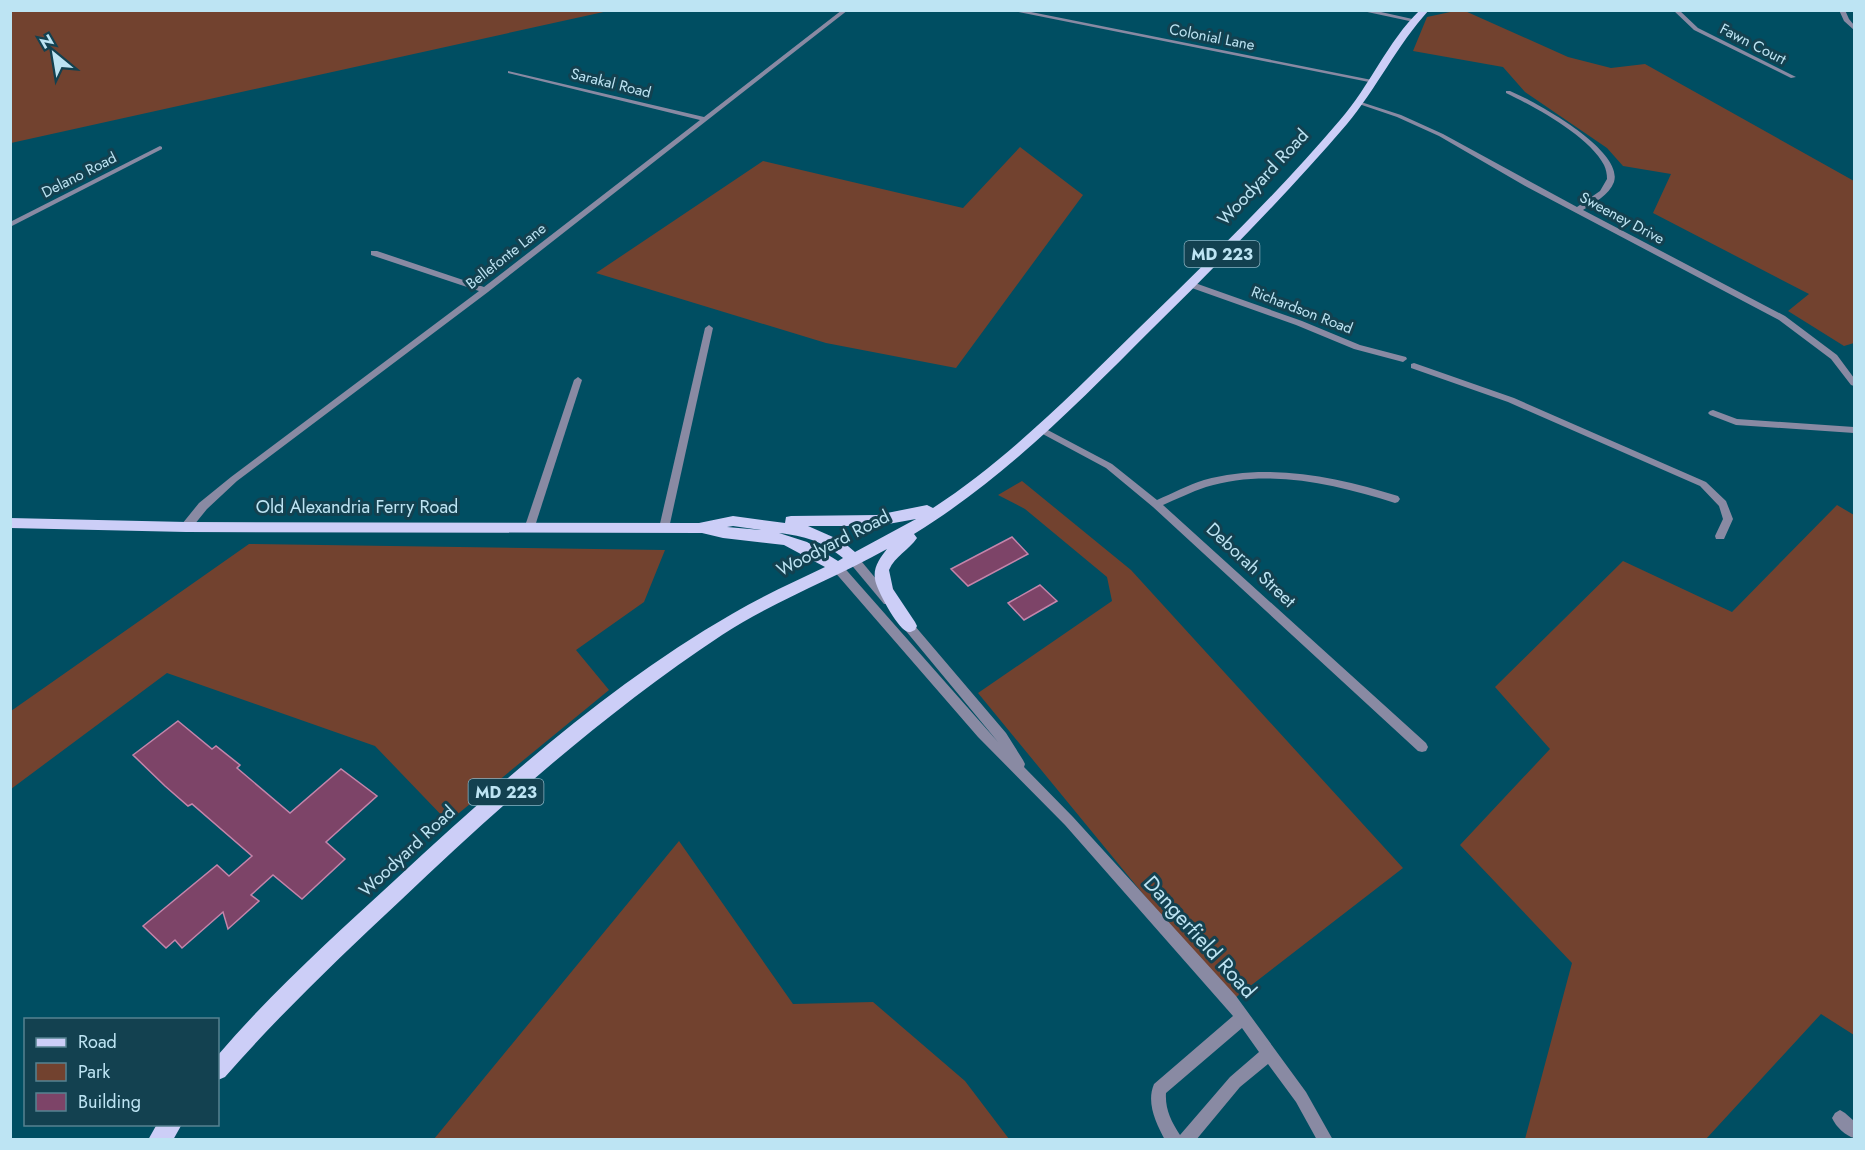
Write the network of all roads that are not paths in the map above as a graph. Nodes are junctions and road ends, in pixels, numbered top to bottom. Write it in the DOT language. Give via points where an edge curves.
graph roads {
  1 [pos="846,10"];
  2 [pos="1010,10"];
  3 [pos="1360,10"];
  4 [pos="1425,10"];
  5 [pos="1675,10"];
  6 [pos="1840,11"];
  7 [pos="1414,20"];
  8 [pos="1854,28"];
  9 [pos="510,72"];
  10 [pos="1793,77"];
  11 [pos="1374,81"];
  12 [pos="1508,92"];
  13 [pos="1359,103"];
  14 [pos="705,119"];
  15 [pos="160,148"];
  16 [pos="1578,210"];
  17 [pos="10,225"];
  18 [pos="374,253"];
  19 [pos="1192,285"];
  20 [pos="485,290"];
  21 [pos="709,327"];
  22 [pos="1403,359"];
  23 [pos="1414,366"];
  24 [pos="1850,373"];
  25 [pos="578,380"];
  26 [pos="1854,383"];
  27 [pos="1713,413"];
  28 [pos="1042,430"];
  29 [pos="1854,430"];
  30 [pos="955,499"];
  31 [pos="1395,499"];
  32 [pos="1156,504"];
  33 [pos="732,521"];
  34 [pos="10,523"];
  35 [pos="530,525"];
  36 [pos="186,527"];
  37 [pos="663,528"];
  38 [pos="704,528"];
  39 [pos="1719,536"];
  40 [pos="845,563"];
  41 [pos="909,626"];
  42 [pos="1422,747"];
  43 [pos="1026,777"];
  44 [pos="1243,1017"];
  45 [pos="1270,1053"];
  46 [pos="219,1069"];
  47 [pos="1840,1118"];
  48 [pos="170,1126"];
  49 [pos="1854,1131"];
  50 [pos="159,1140"];
  51 [pos="1174,1140"];
  52 [pos="1185,1140"];
  53 [pos="1326,1140"];
  1 -- 14 [label="street, Bellefonte Lane"];
  2 -- 11 [label="street, Colonial Lane"];
  3 -- 7 [label="street"];
  4 -- 7 [label="main road, Woodyard Road / MD 223"];
  5 -- 10 [label="street, Fawn Court" via="1696,29"];
  6 -- 8 [label="street"];
  7 -- 11 [label="main road, Woodyard Road / MD 223"];
  9 -- 14 [label="street, Sarakal Road"];
  11 -- 13 [label="main road, Woodyard Road / MD 223"];
  12 -- 16 [label="street" via="1580,136 1602,154 1610,167 1611,180 1605,191"];
  13 -- 16 [label="street, Sweeney Drive" via="1434,131"];
  13 -- 19 [label="main road, Woodyard Road / MD 223" via="1267,208"];
  14 -- 20 [label="street, Bellefonte Lane"];
  15 -- 17 [label="street, Delano Road"];
  16 -- 24 [label="street, Sweeney Drive" via="1782,318"];
  18 -- 20 [label="street"];
  19 -- 22 [label="street, Richardson Road"];
  19 -- 28 [label="main road, Woodyard Road / MD 223"];
  20 -- 36 [label="street, Bellefonte Lane" via="234,479"];
  21 -- 37 [label="street"];
  23 -- 39 [label="street" via="1511,400 1703,484 1723,504 1728,519"];
  24 -- 26 [label="street, Sweeney Drive"];
  25 -- 35 [label="street"];
  27 -- 29 [label="street" via="1736,422"];
  28 -- 30 [label="main road, Woodyard Road / MD 223"];
  28 -- 32 [label="street, Deborah Street" via="1109,466"];
  30 -- 33 [label="main road" via="902,519 884,521"];
  30 -- 40 [label="main road, Woodyard Road / MD 223"];
  30 -- 41 [label="main road" via="888,555 884,564 881,581 885,591"];
  31 -- 32 [label="street" via="1301,477 1259,476 1207,483"];
  32 -- 42 [label="street, Deborah Street"];
  33 -- 38 [label="main road, Old Alexandria Ferry Road"];
  33 -- 40 [label="main road, Old Alexandria Ferry Road" via="811,531 837,545"];
  34 -- 36 [label="main road, Old Alexandria Ferry Road"];
  35 -- 36 [label="main road, Old Alexandria Ferry Road"];
  35 -- 37 [label="main road, Old Alexandria Ferry Road"];
  37 -- 38 [label="main road, Old Alexandria Ferry Road"];
  38 -- 40 [label="main road, Old Alexandria Ferry Road" via="723,534 789,541"];
  40 -- 41 [label="street, Dangerfield Road"];
  40 -- 43 [label="street, Dangerfield Road" via="870,603 953,701"];
  40 -- 46 [label="main road, Woodyard Road / MD 223" via="723,627 576,732 486,809 318,965"];
  41 -- 43 [label="street, Dangerfield Road" via="1002,737"];
  43 -- 44 [label="street, Dangerfield Road"];
  44 -- 45 [label="street, Dangerfield Road"];
  44 -- 51 [label="street" via="1159,1089 1156,1102"];
  45 -- 52 [label="street" via="1235,1082"];
  45 -- 53 [label="street, Dangerfield Road"];
  47 -- 49 [label="street"];
  48 -- 50 [label="main road"];
}
